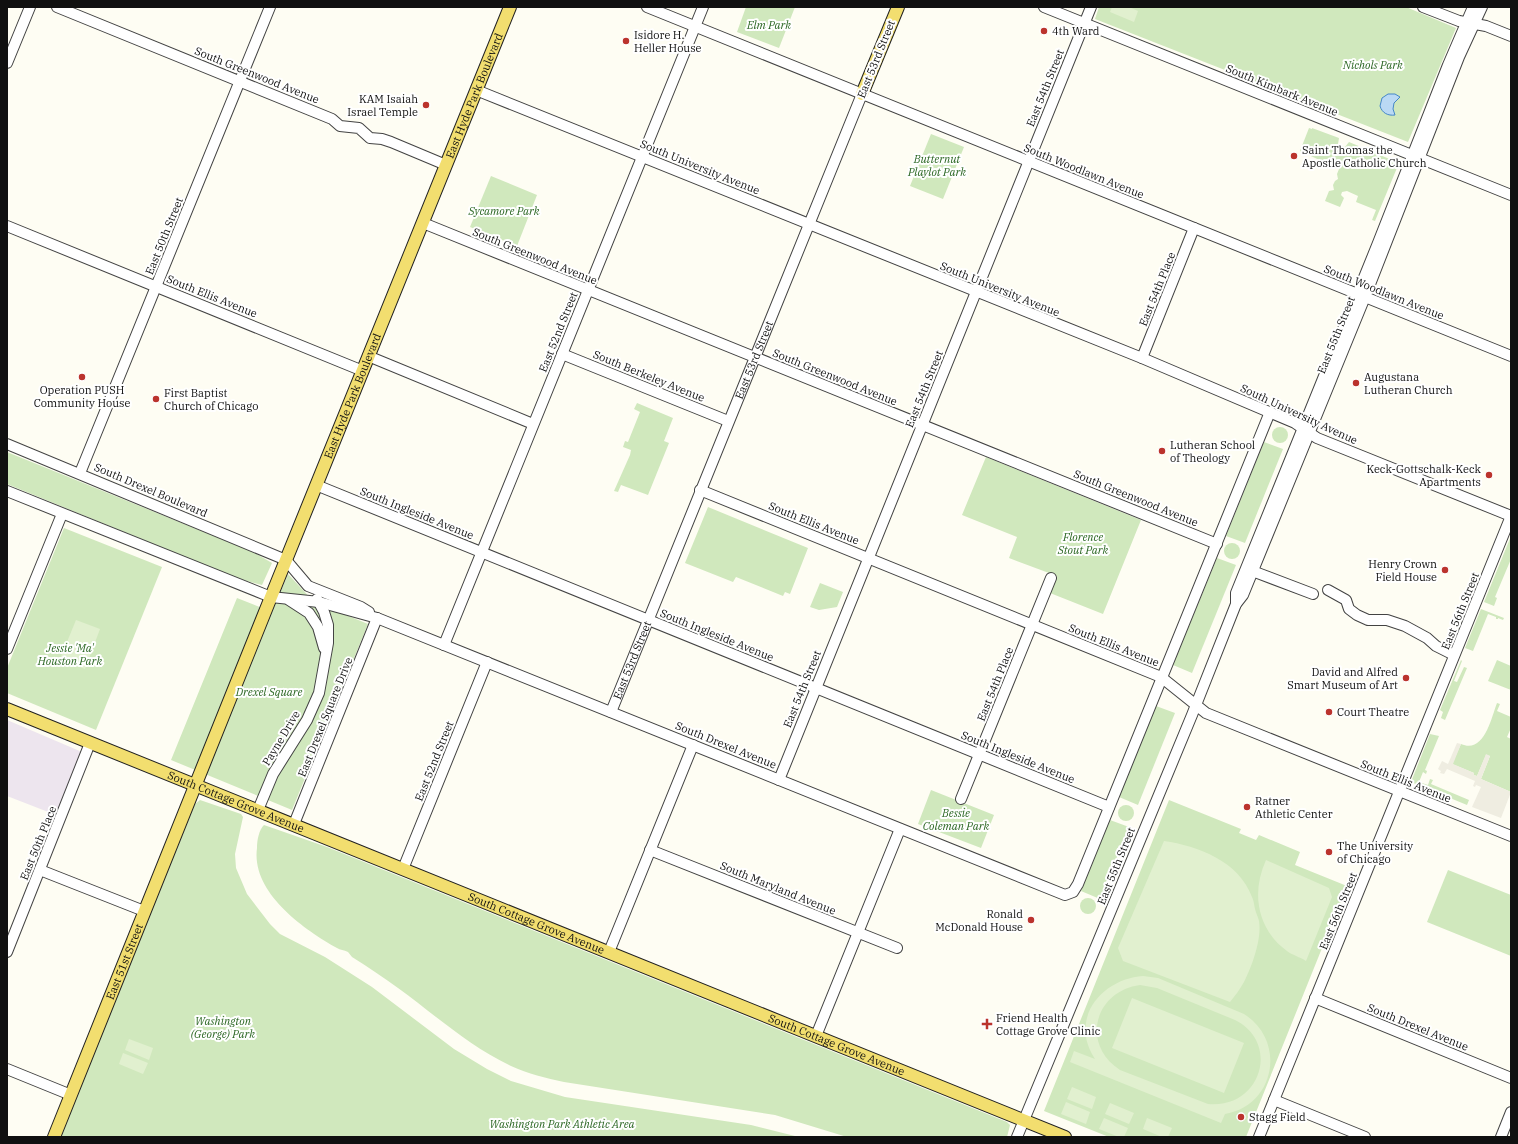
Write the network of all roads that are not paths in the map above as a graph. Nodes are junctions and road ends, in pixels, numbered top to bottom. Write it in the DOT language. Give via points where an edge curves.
graph roads {
  1 [pos="30,7"];
  2 [pos="56,7"];
  3 [pos="270,7"];
  4 [pos="510,7"];
  5 [pos="648,7"];
  6 [pos="703,7"];
  7 [pos="898,7"];
  8 [pos="1044,7"];
  9 [pos="1091,7"];
  10 [pos="1423,7"];
  11 [pos="1474,7"];
  12 [pos="1482,7"];
  13 [pos="1084,23"];
  14 [pos="1471,23"];
  15 [pos="695,26"];
  16 [pos="1511,36"];
  17 [pos="7,62"];
  18 [pos="240,81"];
  19 [pos="476,90"];
  20 [pos="862,94"];
  21 [pos="642,157"];
  22 [pos="1415,157"];
  23 [pos="1029,161"];
  24 [pos="446,165"];
  25 [pos="1511,195"];
  26 [pos="423,223"];
  27 [pos="809,224"];
  28 [pos="7,226"];
  29 [pos="1194,228"];
  30 [pos="156,287"];
  31 [pos="588,290"];
  32 [pos="976,292"];
  33 [pos="1361,296"];
  34 [pos="562,354"];
  35 [pos="368,356"];
  36 [pos="1511,356"];
  37 [pos="754,357"];
  38 [pos="1142,358"];
  39 [pos="363,371"];
  40 [pos="1270,412"];
  41 [pos="728,421"];
  42 [pos="533,424"];
  43 [pos="923,425"];
  44 [pos="1306,430"];
  45 [pos="7,444"];
  46 [pos="80,473"];
  47 [pos="316,485"];
  48 [pos="700,490"];
  49 [pos="7,491"];
  50 [pos="62,514"];
  51 [pos="1511,516"];
  52 [pos="1217,544"];
  53 [pos="481,552"];
  54 [pos="868,558"];
  55 [pos="286,560"];
  56 [pos="1249,570"];
  57 [pos="1051,578"];
  58 [pos="308,586"];
  59 [pos="1328,590"];
  60 [pos="1312,594"];
  61 [pos="271,597"];
  62 [pos="288,599"];
  63 [pos="319,602"];
  64 [pos="309,613"];
  65 [pos="378,618"];
  66 [pos="648,620"];
  67 [pos="1032,625"];
  68 [pos="444,645"];
  69 [pos="7,649"];
  70 [pos="325,654"];
  71 [pos="1454,655"];
  72 [pos="487,662"];
  73 [pos="1162,677"];
  74 [pos="816,688"];
  75 [pos="1196,705"];
  76 [pos="7,709"];
  77 [pos="610,712"];
  78 [pos="90,743"];
  79 [pos="692,745"];
  80 [pos="979,754"];
  81 [pos="779,780"];
  82 [pos="195,785"];
  83 [pos="1399,791"];
  84 [pos="961,799"];
  85 [pos="1110,807"];
  86 [pos="258,810"];
  87 [pos="294,824"];
  88 [pos="900,828"];
  89 [pos="1511,836"];
  90 [pos="650,850"];
  91 [pos="403,869"];
  92 [pos="40,870"];
  93 [pos="144,911"];
  94 [pos="858,933"];
  95 [pos="898,948"];
  96 [pos="7,952"];
  97 [pos="609,952"];
  98 [pos="1315,998"];
  99 [pos="816,1036"];
  100 [pos="7,1069"];
  101 [pos="1511,1078"];
  102 [pos="70,1095"];
  103 [pos="1274,1100"];
  104 [pos="1511,1112"];
  105 [pos="1024,1120"];
  106 [pos="54,1137"];
  107 [pos="1017,1137"];
  108 [pos="1065,1137"];
  109 [pos="1259,1137"];
  110 [pos="1365,1137"];
  111 [pos="1501,1137"];
  1 -- 17 [label="street"];
  2 -- 18 [label="street, South Greenwood Avenue"];
  3 -- 18 [label="street, East 50th Street"];
  4 -- 19 [label="main road, East Hyde Park Boulevard"];
  5 -- 15 [label="street, South Woodlawn Avenue"];
  6 -- 15 [label="street, East 52nd Street"];
  7 -- 20 [label="main road, East 53rd Street"];
  8 -- 13 [label="street, South Kimbark Avenue"];
  9 -- 13 [label="street, East 54th Street"];
  10 -- 14 [label="street" via="1459,22"];
  11 -- 14 [label="street, East 55th Street"];
  12 -- 14 [label="street, East 55th Street"];
  13 -- 22 [label="street, South Kimbark Avenue"];
  13 -- 23 [label="street, East 54th Street"];
  14 -- 16 [label="street"];
  14 -- 22 [label="street, East 55th Street" via="1448,65"];
  15 -- 20 [label="street, South Woodlawn Avenue"];
  15 -- 21 [label="street, East 52nd Street"];
  18 -- 24 [label="street, South Greenwood Avenue" via="332,119 340,126 359,128 370,138 391,142"];
  18 -- 30 [label="street, East 50th Street"];
  19 -- 21 [label="street, South University Avenue"];
  19 -- 24 [label="main road, East Hyde Park Boulevard"];
  20 -- 23 [label="street, South Woodlawn Avenue"];
  20 -- 27 [label="street, East 53rd Street"];
  21 -- 27 [label="street, South University Avenue"];
  21 -- 31 [label="street, East 52nd Street"];
  22 -- 25 [label="street, South Kimbark Avenue"];
  22 -- 33 [label="street, East 55th Street"];
  23 -- 29 [label="street, South Woodlawn Avenue"];
  23 -- 32 [label="street, East 54th Street"];
  24 -- 26 [label="main road, East Hyde Park Boulevard"];
  26 -- 31 [label="street, South Greenwood Avenue"];
  26 -- 35 [label="main road, East Hyde Park Boulevard"];
  27 -- 32 [label="street, South University Avenue"];
  27 -- 37 [label="street, East 53rd Street"];
  28 -- 30 [label="street, South Ellis Avenue"];
  29 -- 33 [label="street, South Woodlawn Avenue"];
  29 -- 38 [label="street, East 54th Place"];
  30 -- 39 [label="street, South Ellis Avenue"];
  30 -- 46 [label="street, East 50th Street"];
  31 -- 34 [label="street, East 52nd Street"];
  31 -- 37 [label="street, South Greenwood Avenue"];
  32 -- 38 [label="street, South University Avenue"];
  32 -- 43 [label="street, East 54th Street"];
  33 -- 36 [label="street, South Woodlawn Avenue"];
  33 -- 44 [label="street, East 55th Street"];
  34 -- 41 [label="street, South Berkeley Avenue"];
  34 -- 42 [label="street, East 52nd Street"];
  35 -- 39 [label="main road, East Hyde Park Boulevard"];
  35 -- 42 [label="street"];
  37 -- 41 [label="street, East 53rd Street"];
  37 -- 43 [label="street, South Greenwood Avenue"];
  38 -- 40 [label="street, South University Avenue"];
  39 -- 47 [label="main road, East Hyde Park Boulevard"];
  40 -- 44 [label="street, South University Avenue"];
  40 -- 52 [label="street"];
  41 -- 48 [label="street, East 53rd Street"];
  42 -- 53 [label="street, East 52nd Street"];
  43 -- 52 [label="street, South Greenwood Avenue"];
  43 -- 54 [label="street, East 54th Street"];
  44 -- 51 [label="street, South University Avenue" via="1320,439"];
  44 -- 56 [label="street, East 55th Street"];
  45 -- 46 [label="street, South Drexel Boulevard"];
  46 -- 55 [label="street, South Drexel Boulevard"];
  47 -- 53 [label="street, South Ingleside Avenue"];
  47 -- 55 [label="main road, East Hyde Park Boulevard"];
  48 -- 54 [label="street, South Ellis Avenue"];
  48 -- 66 [label="street, East 53rd Street"];
  49 -- 50 [label="street"];
  50 -- 61 [label="street"];
  50 -- 69 [label="street"];
  51 -- 71 [label="street, East 56th Street"];
  52 -- 73 [label="street"];
  53 -- 66 [label="street, South Ingleside Avenue"];
  53 -- 68 [label="street, East 52nd Street"];
  54 -- 67 [label="street, South Ellis Avenue"];
  54 -- 74 [label="street, East 54th Street"];
  55 -- 58 [label="street, South Drexel Avenue"];
  55 -- 61 [label="main road, East Hyde Park Boulevard"];
  56 -- 60 [label="street"];
  56 -- 75 [label="street, East 55th Street" via="1243,595 1236,604"];
  57 -- 67 [label="street, East 54th Place"];
  58 -- 63 [label="street, Payne Drive"];
  58 -- 65 [label="street, South Drexel Avenue" via="361,608"];
  59 -- 71 [label="street" via="1346,600 1348,609 1357,615 1368,620 1387,620 1405,626"];
  61 -- 62 [label="street, South Drexel Avenue"];
  61 -- 82 [label="main road, East Hyde Park Boulevard"];
  62 -- 63 [label="street, South Drexel Avenue"];
  62 -- 64 [label="street, South Drexel Avenue"];
  63 -- 65 [label="street, South Drexel Avenue"];
  63 -- 70 [label="street, Payne Drive" via="328,625"];
  64 -- 70 [label="street, Payne Drive" via="318,626"];
  65 -- 68 [label="street, South Drexel Avenue"];
  65 -- 87 [label="street, East Drexel Square Drive"];
  66 -- 74 [label="street, South Ingleside Avenue"];
  66 -- 77 [label="street, East 53rd Street"];
  67 -- 73 [label="street, South Ellis Avenue"];
  67 -- 80 [label="street, East 54th Place"];
  68 -- 72 [label="street, South Drexel Avenue"];
  70 -- 86 [label="street, Payne Drive" via="322,680 314,706 276,768"];
  71 -- 83 [label="street, East 56th Street"];
  72 -- 77 [label="street, South Drexel Avenue"];
  72 -- 91 [label="street, East 52nd Street"];
  73 -- 75 [label="street, South Ellis Avenue"];
  73 -- 85 [label="street"];
  74 -- 80 [label="street, South Ingleside Avenue"];
  74 -- 81 [label="street, East 54th Street"];
  75 -- 83 [label="street, South Ellis Avenue" via="1206,713"];
  75 -- 105 [label="street, East 55th Street"];
  76 -- 78 [label="main road, South Cottage Grove Avenue"];
  77 -- 79 [label="street, South Drexel Avenue"];
  78 -- 82 [label="main road, South Cottage Grove Avenue"];
  78 -- 92 [label="street, East 50th Place"];
  79 -- 81 [label="street, South Drexel Avenue"];
  79 -- 90 [label="street"];
  80 -- 84 [label="street, East 54th Place"];
  80 -- 85 [label="street, South Ingleside Avenue"];
  81 -- 88 [label="street, South Drexel Avenue"];
  82 -- 86 [label="main road, South Cottage Grove Avenue"];
  82 -- 93 [label="main road, East 51st Street"];
  83 -- 89 [label="street, South Ellis Avenue"];
  83 -- 98 [label="street, East 56th Street"];
  85 -- 88 [label="street, South Drexel Avenue" via="1078,884 1073,892 1065,895"];
  86 -- 87 [label="main road, South Cottage Grove Avenue"];
  87 -- 91 [label="main road, South Cottage Grove Avenue"];
  88 -- 94 [label="street"];
  90 -- 94 [label="street, South Maryland Avenue"];
  90 -- 97 [label="street"];
  91 -- 97 [label="main road, South Cottage Grove Avenue"];
  92 -- 93 [label="street"];
  92 -- 96 [label="street, East 50th Place"];
  93 -- 102 [label="main road, East 51st Street"];
  94 -- 95 [label="street, South Maryland Avenue"];
  94 -- 99 [label="street"];
  97 -- 99 [label="main road, South Cottage Grove Avenue"];
  98 -- 101 [label="street, South Drexel Avenue"];
  98 -- 103 [label="street, East 56th Street"];
  99 -- 105 [label="main road, South Cottage Grove Avenue"];
  100 -- 102 [label="street"];
  102 -- 106 [label="main road, East 51st Street"];
  103 -- 109 [label="street, East 56th Street"];
  103 -- 110 [label="street"];
  104 -- 111 [label="street"];
  105 -- 107 [label="street, East 55th Street"];
  105 -- 108 [label="main road, South Cottage Grove Avenue"];
}
